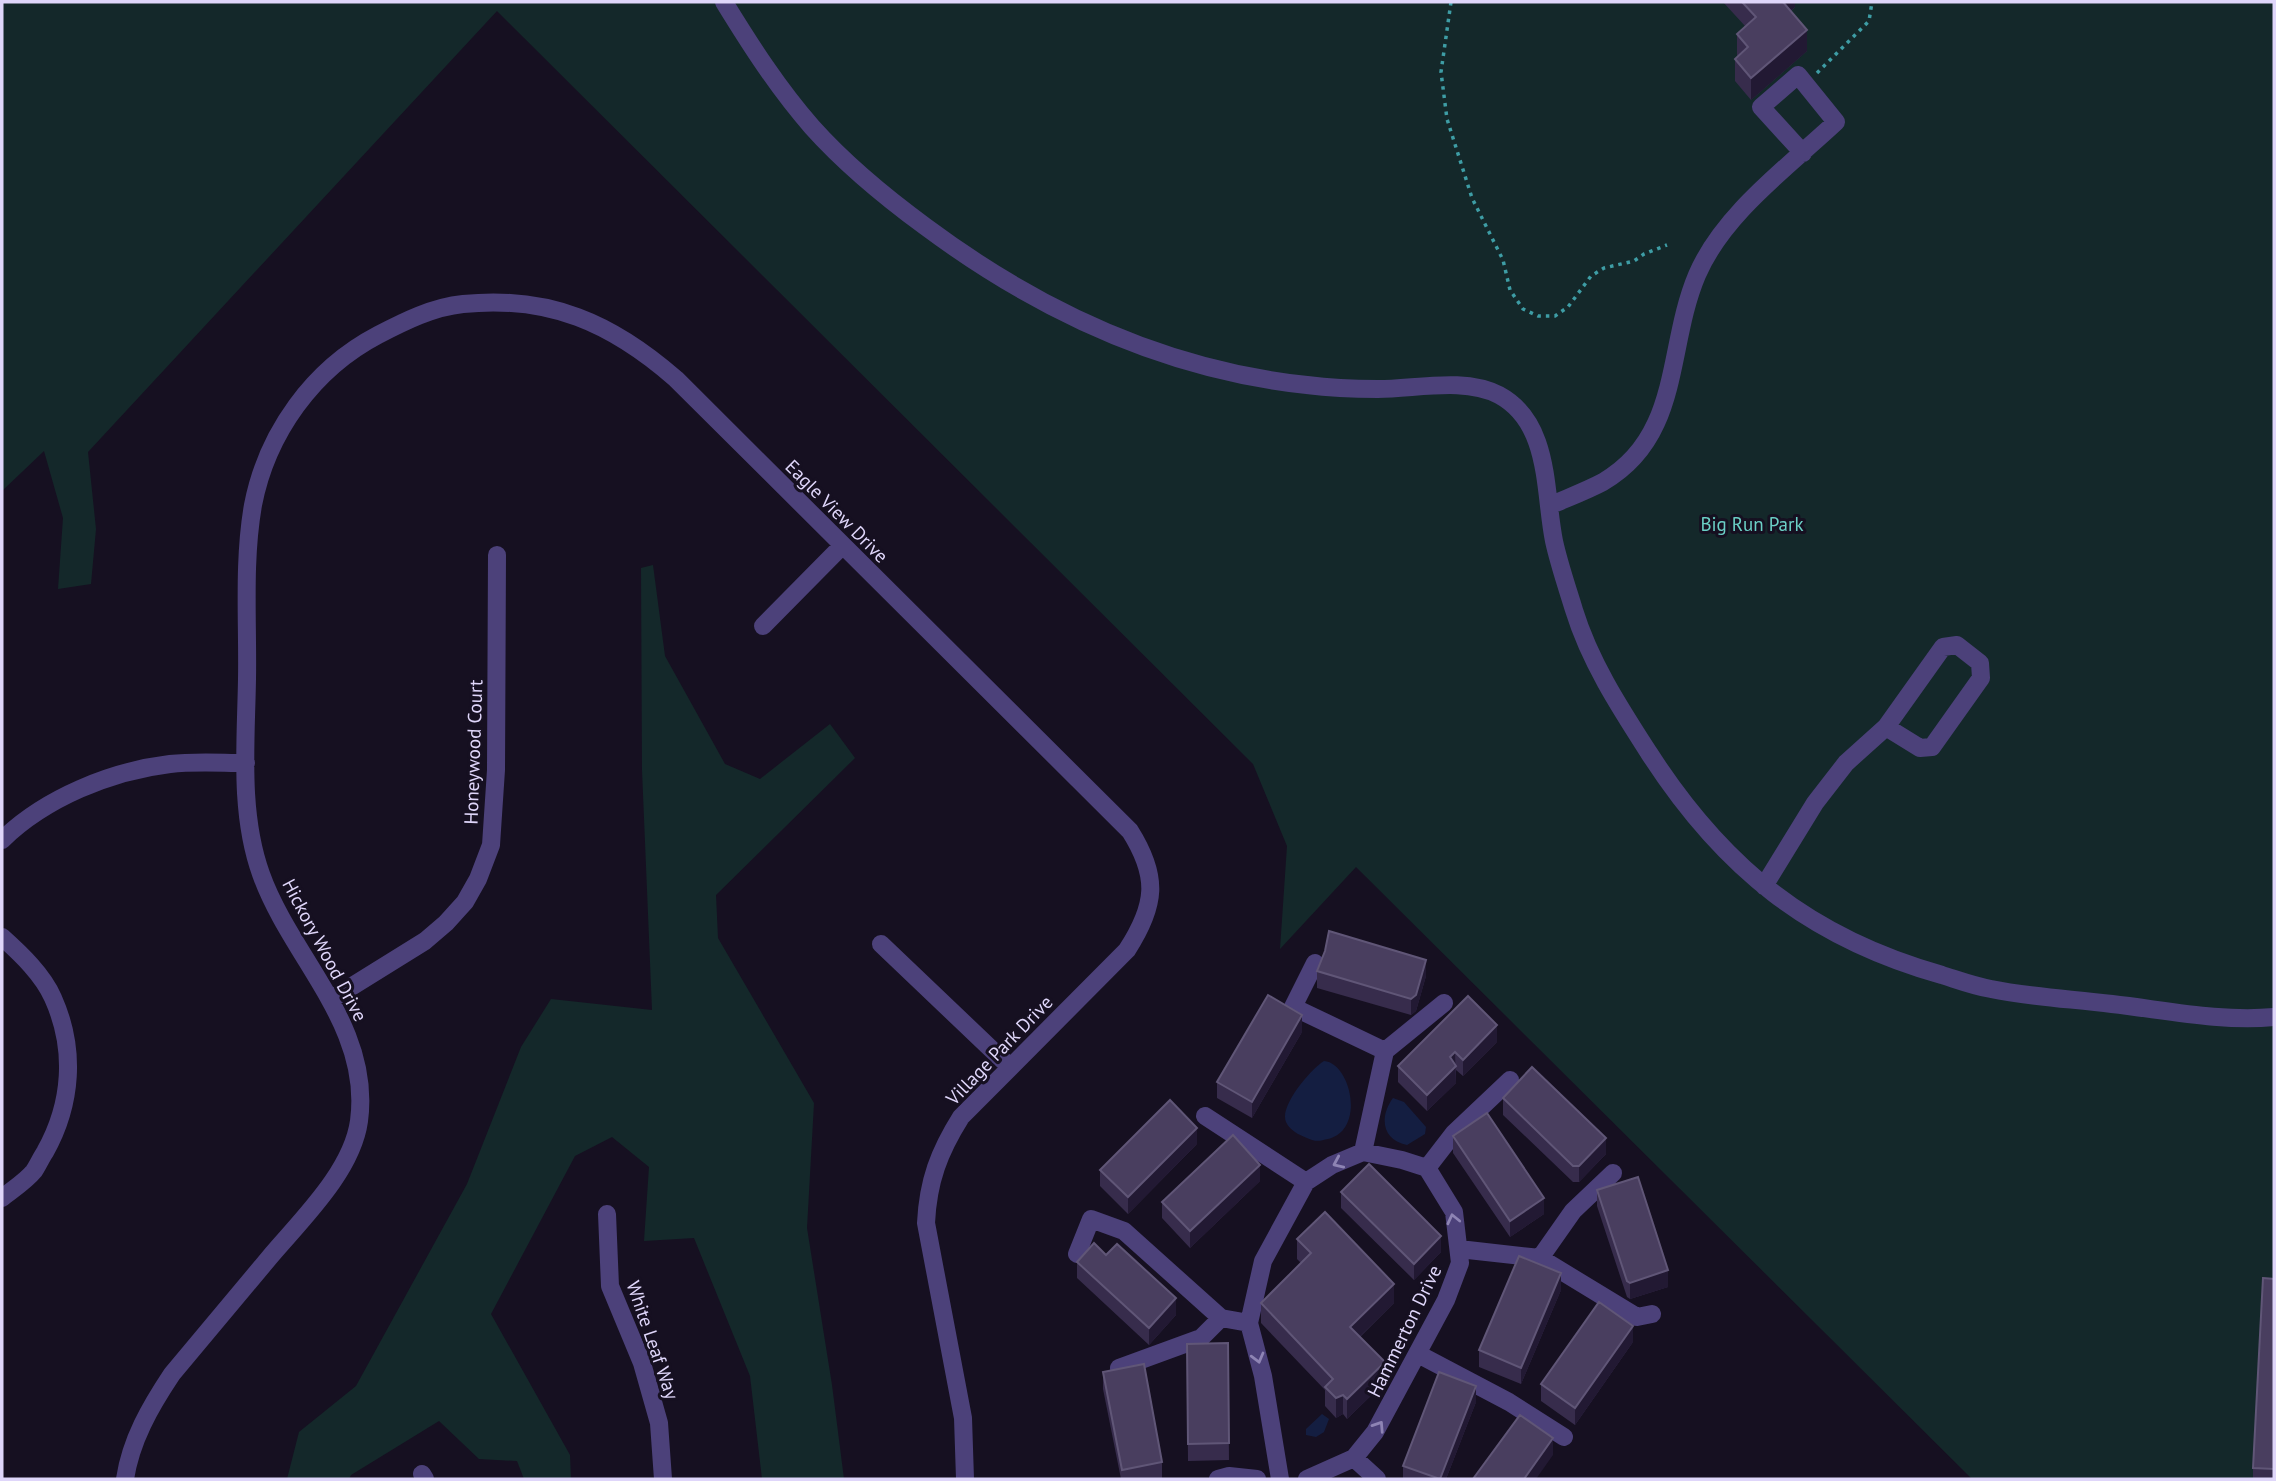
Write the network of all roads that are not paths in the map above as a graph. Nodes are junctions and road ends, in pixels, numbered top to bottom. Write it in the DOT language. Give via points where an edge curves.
graph roads {
  1 [pos="724,2"];
  2 [pos="1803,153"];
  3 [pos="420,315"];
  4 [pos="1549,506"];
  5 [pos="842,546"];
  6 [pos="497,555"];
  7 [pos="763,626"];
  8 [pos="1886,727"];
  9 [pos="246,763"];
  10 [pos="2,840"];
  11 [pos="1150,878"];
  12 [pos="1764,886"];
  13 [pos="2,937"];
  14 [pos="881,944"];
  15 [pos="1315,963"];
  16 [pos="330,1000"];
  17 [pos="1444,1003"];
  18 [pos="2274,1017"];
  19 [pos="1385,1051"];
  20 [pos="1010,1068"];
  21 [pos="1510,1080"];
  22 [pos="1205,1116"];
  23 [pos="1363,1152"];
  24 [pos="1427,1168"];
  25 [pos="1614,1173"];
  26 [pos="1306,1182"];
  27 [pos="2,1198"];
  28 [pos="607,1214"];
  29 [pos="1459,1249"];
  30 [pos="1077,1254"];
  31 [pos="1540,1258"];
  32 [pos="1653,1314"];
  33 [pos="1221,1318"];
  34 [pos="1249,1323"];
  35 [pos="1418,1354"];
  36 [pos="1119,1368"];
  37 [pos="1563,1437"];
  38 [pos="1354,1458"];
  39 [pos="125,1479"];
  40 [pos="663,1479"];
  41 [pos="965,1479"];
  42 [pos="1218,1479"];
  43 [pos="1257,1479"];
  44 [pos="1280,1479"];
  45 [pos="1307,1479"];
  46 [pos="1377,1479"];
  1 -- 4 [label="street" via="763,66 814,129 876,190 1021,292 1089,327 1164,354 1234,372 1306,385 1378,389 1460,384 1499,395 1525,417 1542,452"];
  2 -- 2 [label="street" via="1836,122 1798,75 1761,107"];
  2 -- 4 [label="street" via="1739,212 1697,275 1661,416 1648,440 1604,481"];
  3 -- 5 [label="street, Eagle View Drive" via="450,305 525,303 558,309 622,337 676,379"];
  3 -- 9 [label="street, Hickory Wood Drive" via="365,342 317,381 295,407 262,468 249,544"];
  4 -- 12 [label="street" via="1576,617 1608,689 1706,832"];
  5 -- 7 [label="street"];
  5 -- 11 [label="street, Eagle View Drive" via="1130,831 1144,853"];
  6 -- 16 [label="street, Honeywood Court" via="491,845 465,902 446,923 425,942"];
  8 -- 8 [label="street" via="1943,647 1956,645 1980,663 1981,678 1932,747 1920,748"];
  8 -- 12 [label="street" via="1846,763 1815,803"];
  9 -- 10 [label="street" via="172,764 132,771 47,806"];
  9 -- 16 [label="street, Hickory Wood Drive" via="251,836 260,872 284,924"];
  11 -- 20 [label="street, Village Park Drive" via="1146,916 1126,950"];
  12 -- 18 [label="street" via="1801,915 1855,944 1990,989 2208,1015"];
  13 -- 27 [label="street" via="53,996 62,1021 68,1068 65,1104 56,1133 34,1171"];
  14 -- 20 [label="street"];
  15 -- 19 [label="street" via="1293,1007"];
  16 -- 39 [label="street, Hickory Wood Drive" via="357,1059 359,1125 352,1147 331,1184 172,1374 137,1434"];
  17 -- 19 [label="street"];
  19 -- 23 [label="street"];
  20 -- 41 [label="street, Village Park Drive" via="961,1117 933,1171 927,1196 931,1255 963,1418"];
  21 -- 24 [label="street" via="1454,1133"];
  22 -- 26 [label="street"];
  23 -- 24 [label="street"];
  23 -- 26 [label="street, one-way"];
  29 -- 24 [label="street, Hammerton Drive, one-way" via="1454,1212"];
  25 -- 31 [label="street" via="1573,1212"];
  26 -- 34 [label="street" via="1264,1261"];
  28 -- 40 [label="street, White Leaf Way" via="610,1286 642,1363 659,1423"];
  29 -- 31 [label="street"];
  29 -- 35 [label="street, Hammerton Drive" via="1461,1263"];
  30 -- 33 [label="street" via="1091,1219 1124,1231"];
  31 -- 32 [label="street" via="1637,1317"];
  33 -- 34 [label="street"];
  33 -- 36 [label="street" via="1201,1338"];
  34 -- 44 [label="street, one-way"];
  35 -- 37 [label="street" via="1509,1402"];
  38 -- 35 [label="street, Hammerton Drive, one-way" via="1389,1410"];
  38 -- 45 [label="street, Hammerton Drive"];
  38 -- 46 [label="street"];
  42 -- 43 [label="street"];
}
